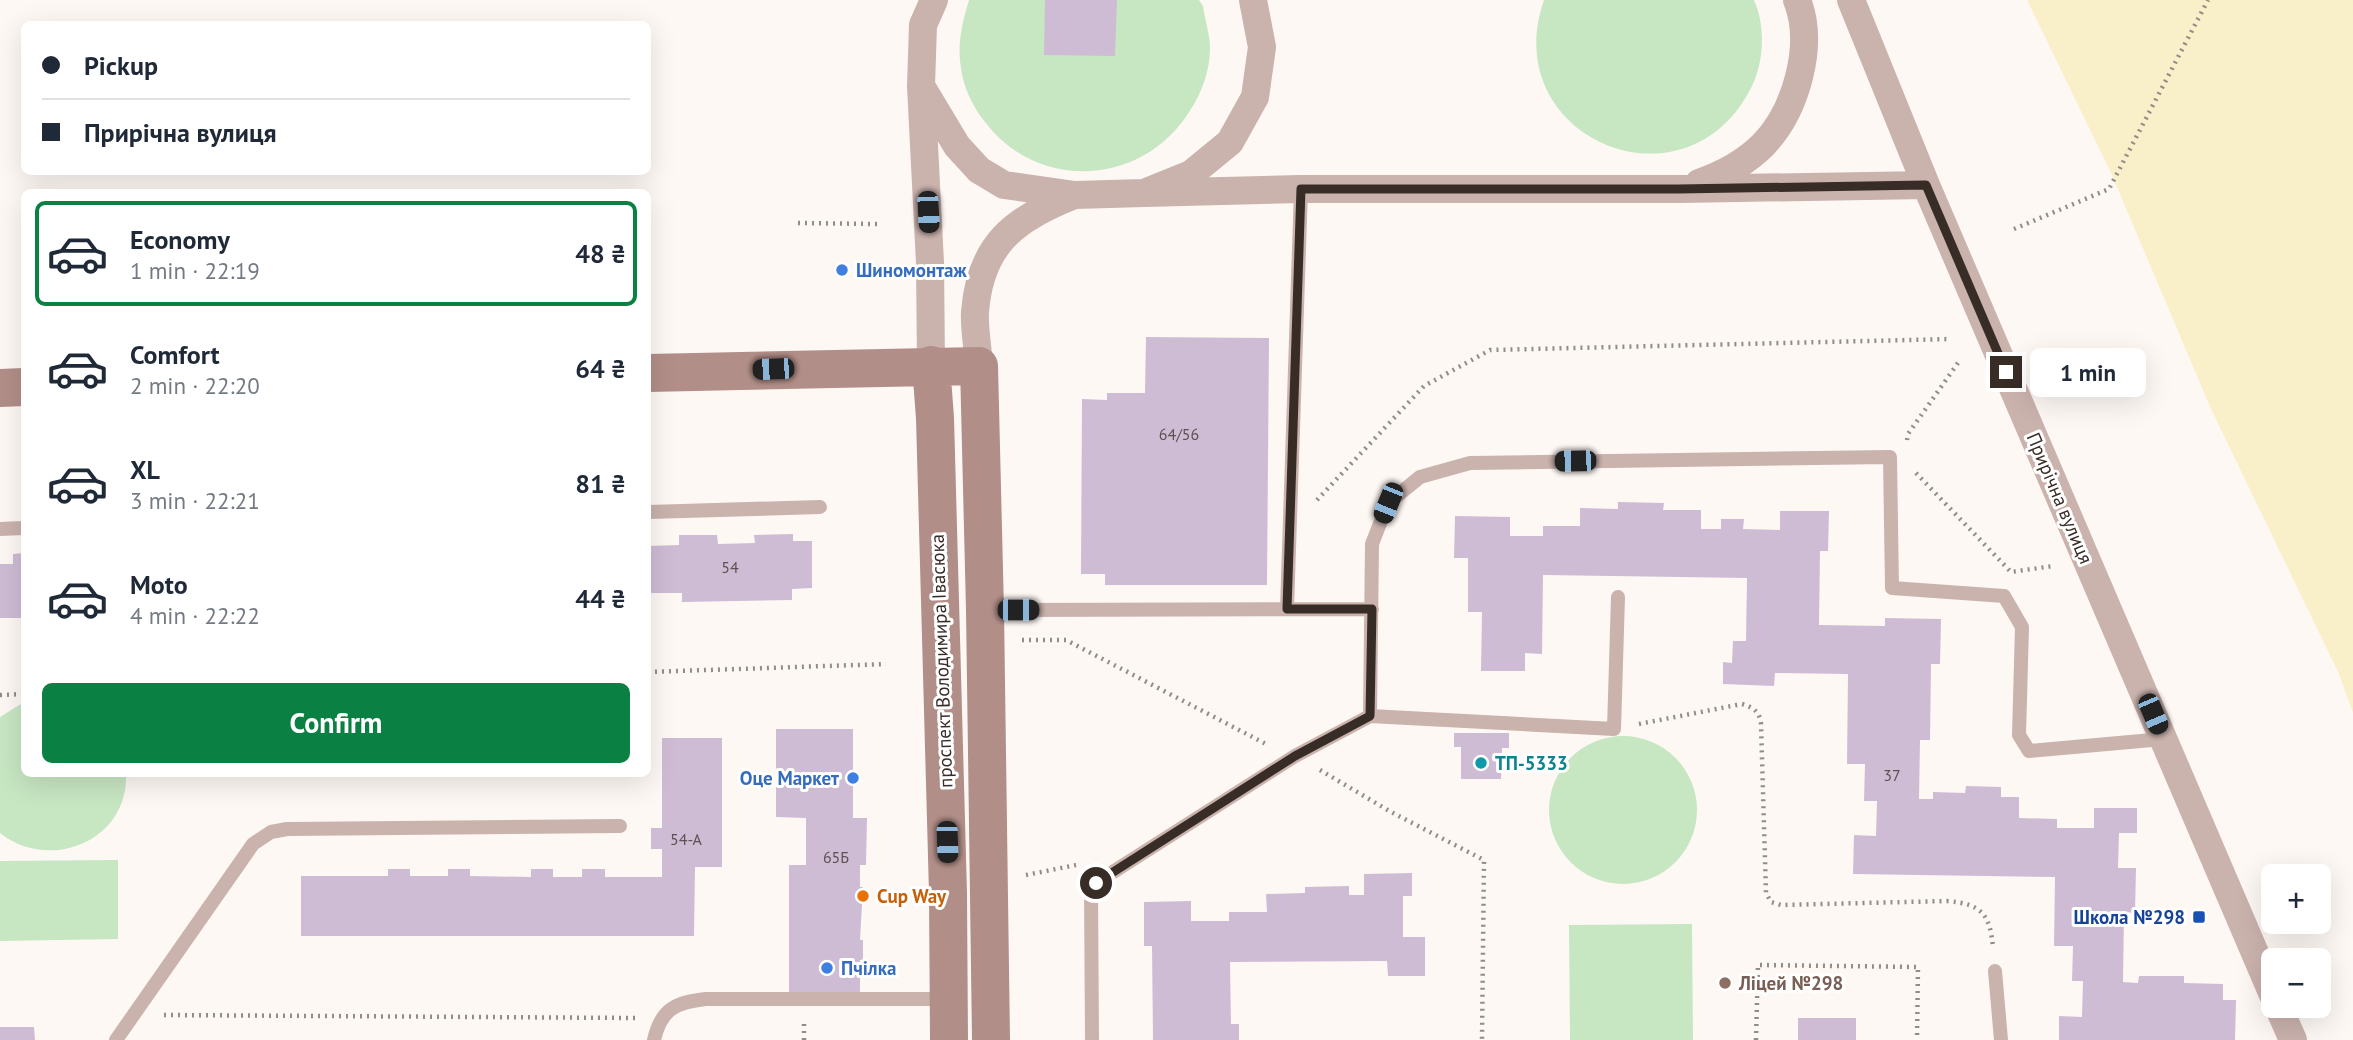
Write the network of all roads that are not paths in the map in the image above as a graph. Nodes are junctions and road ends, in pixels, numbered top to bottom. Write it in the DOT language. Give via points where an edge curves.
graph roads {
  1 [pos="934,0"];
  2 [pos="1253,0"];
  3 [pos="1797,0"];
  4 [pos="1852,0"];
  5 [pos="921,86"];
  6 [pos="1926,185"];
  7 [pos="1301,189"];
  8 [pos="1679,189"];
  9 [pos="1144,193"];
  10 [pos="1075,195"];
  11 [pos="931,365"];
  12 [pos="979,366"];
  13 [pos="651,373"];
  14 [pos="21,387"];
  15 [pos="0,388"];
  16 [pos="820,507"];
  17 [pos="651,512"];
  18 [pos="21,528"];
  19 [pos="0,529"];
  20 [pos="1618,597"];
  21 [pos="1287,609"];
  22 [pos="1372,609"];
  23 [pos="985,610"];
  24 [pos="1370,716"];
  25 [pos="2163,739"];
  26 [pos="620,826"];
  27 [pos="2261,967"];
  28 [pos="1995,971"];
  29 [pos="948,999"];
  30 [pos="2283,1018"];
  31 [pos="116,1040"];
  32 [pos="654,1040"];
  33 [pos="949,1040"];
  34 [pos="990,1040"];
  35 [pos="1092,1040"];
  36 [pos="2001,1040"];
  37 [pos="2292,1040"];
  1 -- 5 [label="street" via="923,25"];
  2 -- 9 [label="street" via="1262,47 1255,97 1230,142 1192,174"];
  3 -- 8 [label="street" via="1804,58 1791,105 1763,145 1725,174"];
  4 -- 6 [label="street, Прирічна вулиця"];
  5 -- 10 [label="street" via="957,146 979,170 1004,185"];
  5 -- 11 [label="street"];
  6 -- 8 [label="street"];
  6 -- 25 [label="street, Прирічна вулиця"];
  7 -- 8 [label="street"];
  7 -- 9 [label="street"];
  7 -- 21 [label="lane"];
  9 -- 10 [label="street"];
  10 -- 12 [label="street" via="1018,222 997,245 980,276 975,314"];
  11 -- 12 [label="street"];
  11 -- 13 [label="street"];
  11 -- 29 [label="street, проспект Володимира Івасюка"];
  12 -- 23 [label="street"];
  14 -- 15 [label="street"];
  16 -- 17 [label="lane"];
  18 -- 19 [label="lane"];
  20 -- 24 [label="lane" via="1614,729"];
  21 -- 22 [label="lane"];
  21 -- 23 [label="lane"];
  22 -- 24 [label="lane"];
  22 -- 25 [label="lane" via="1372,544 1388,503 1420,477 1470,463 1890,457 1892,588 2004,596 2022,627 2018,734 2029,751"];
  23 -- 34 [label="street"];
  24 -- 35 [label="lane" via="1295,756 1091,886"];
  25 -- 27 [label="street, Прирічна вулиця"];
  26 -- 31 [label="lane" via="271,832 253,844"];
  28 -- 36 [label="lane"];
  29 -- 32 [label="lane" via="684,1001 669,1010"];
  29 -- 33 [label="street, проспект Володимира Івасюка"];
  30 -- 37 [label="street"];
}
